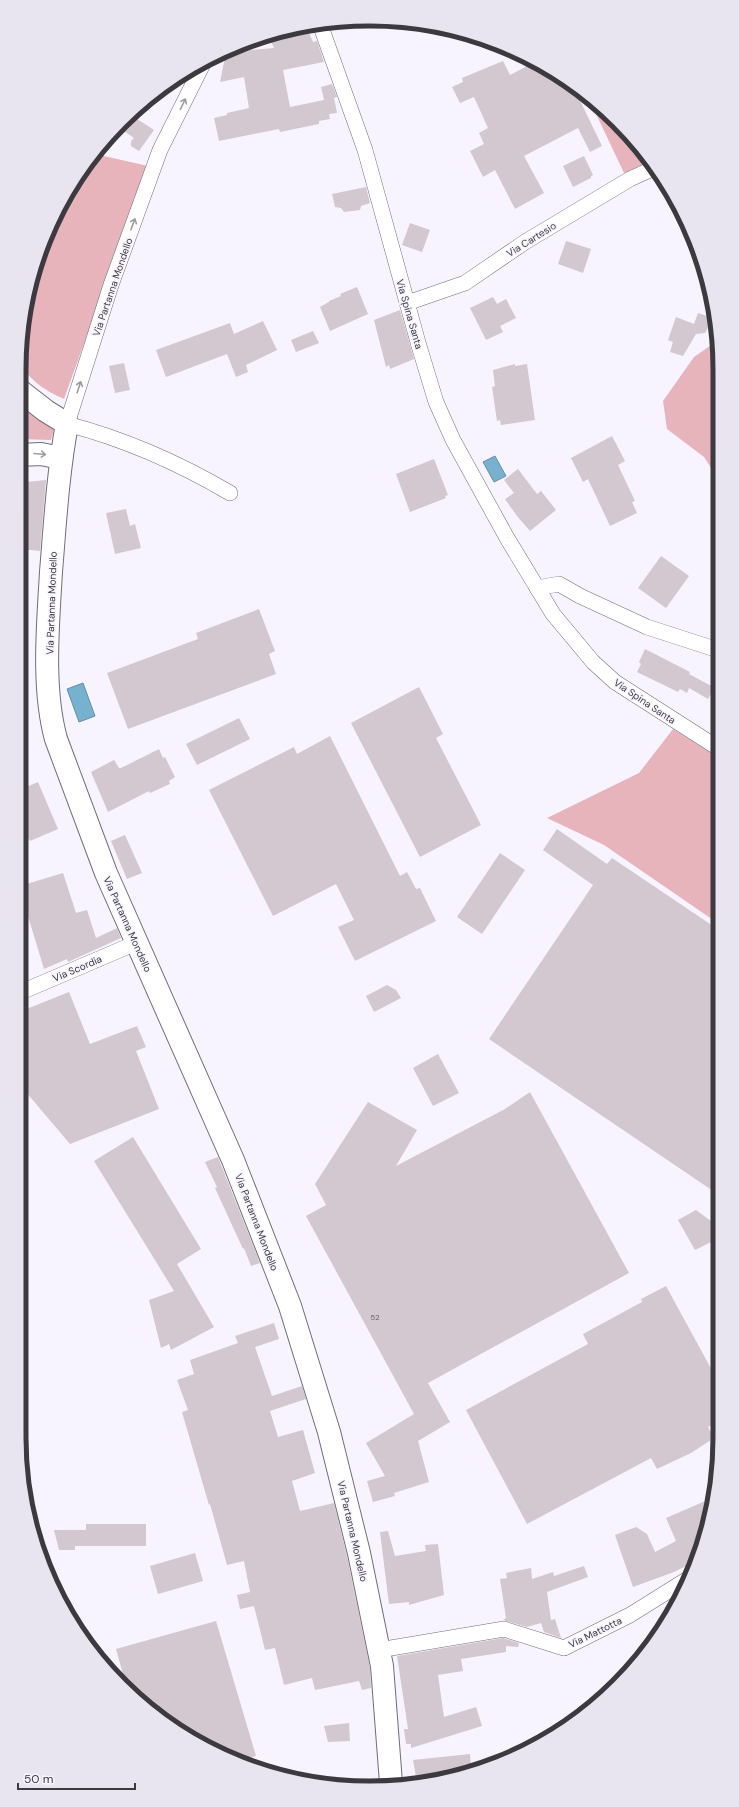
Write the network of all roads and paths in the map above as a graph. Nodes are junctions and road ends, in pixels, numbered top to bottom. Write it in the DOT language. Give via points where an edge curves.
graph roads {
  1 [pos="322,30"];
  2 [pos="199,71"];
  3 [pos="649,170"];
  4 [pos="407,304"];
  5 [pos="26,395"];
  6 [pos="67,424"];
  7 [pos="26,454"];
  8 [pos="61,458"];
  9 [pos="230,493"];
  10 [pos="537,588"];
  11 [pos="713,648"];
  12 [pos="713,745"];
  13 [pos="136,943"];
  14 [pos="26,990"];
  15 [pos="681,1583"];
  16 [pos="379,1650"];
  17 [pos="391,1780"];
  1 -- 4 [label="street, Via Spina Santa" via="365,150"];
  6 -- 2 [label="street, Via Partanna Mondello, one-way" via="112,285 160,150"];
  3 -- 4 [label="street, Via Cartesio" via="630,179 525,242 465,283"];
  4 -- 10 [label="street, Via Spina Santa" via="436,402 450,433"];
  5 -- 6 [label="main road"];
  6 -- 8 [label="main road, Via Partanna Mondello"];
  6 -- 9 [label="street" via="143,450 196,473"];
  7 -- 8 [label="main road, one-way"];
  8 -- 13 [label="main road, Via Partanna Mondello" via="48,620 51,718 56,739 103,866"];
  10 -- 11 [label="street" via="559,584 647,627"];
  10 -- 12 [label="street, Via Spina Santa" via="575,642 615,682"];
  13 -- 14 [label="street, Via Scordia"];
  13 -- 16 [label="main road, Via Partanna Mondello" via="232,1160 290,1306 329,1432"];
  15 -- 16 [label="street, Via Mattotta" via="630,1615 564,1648 504,1629"];
  16 -- 17 [label="main road, Via Partanna Mondello"];
}
